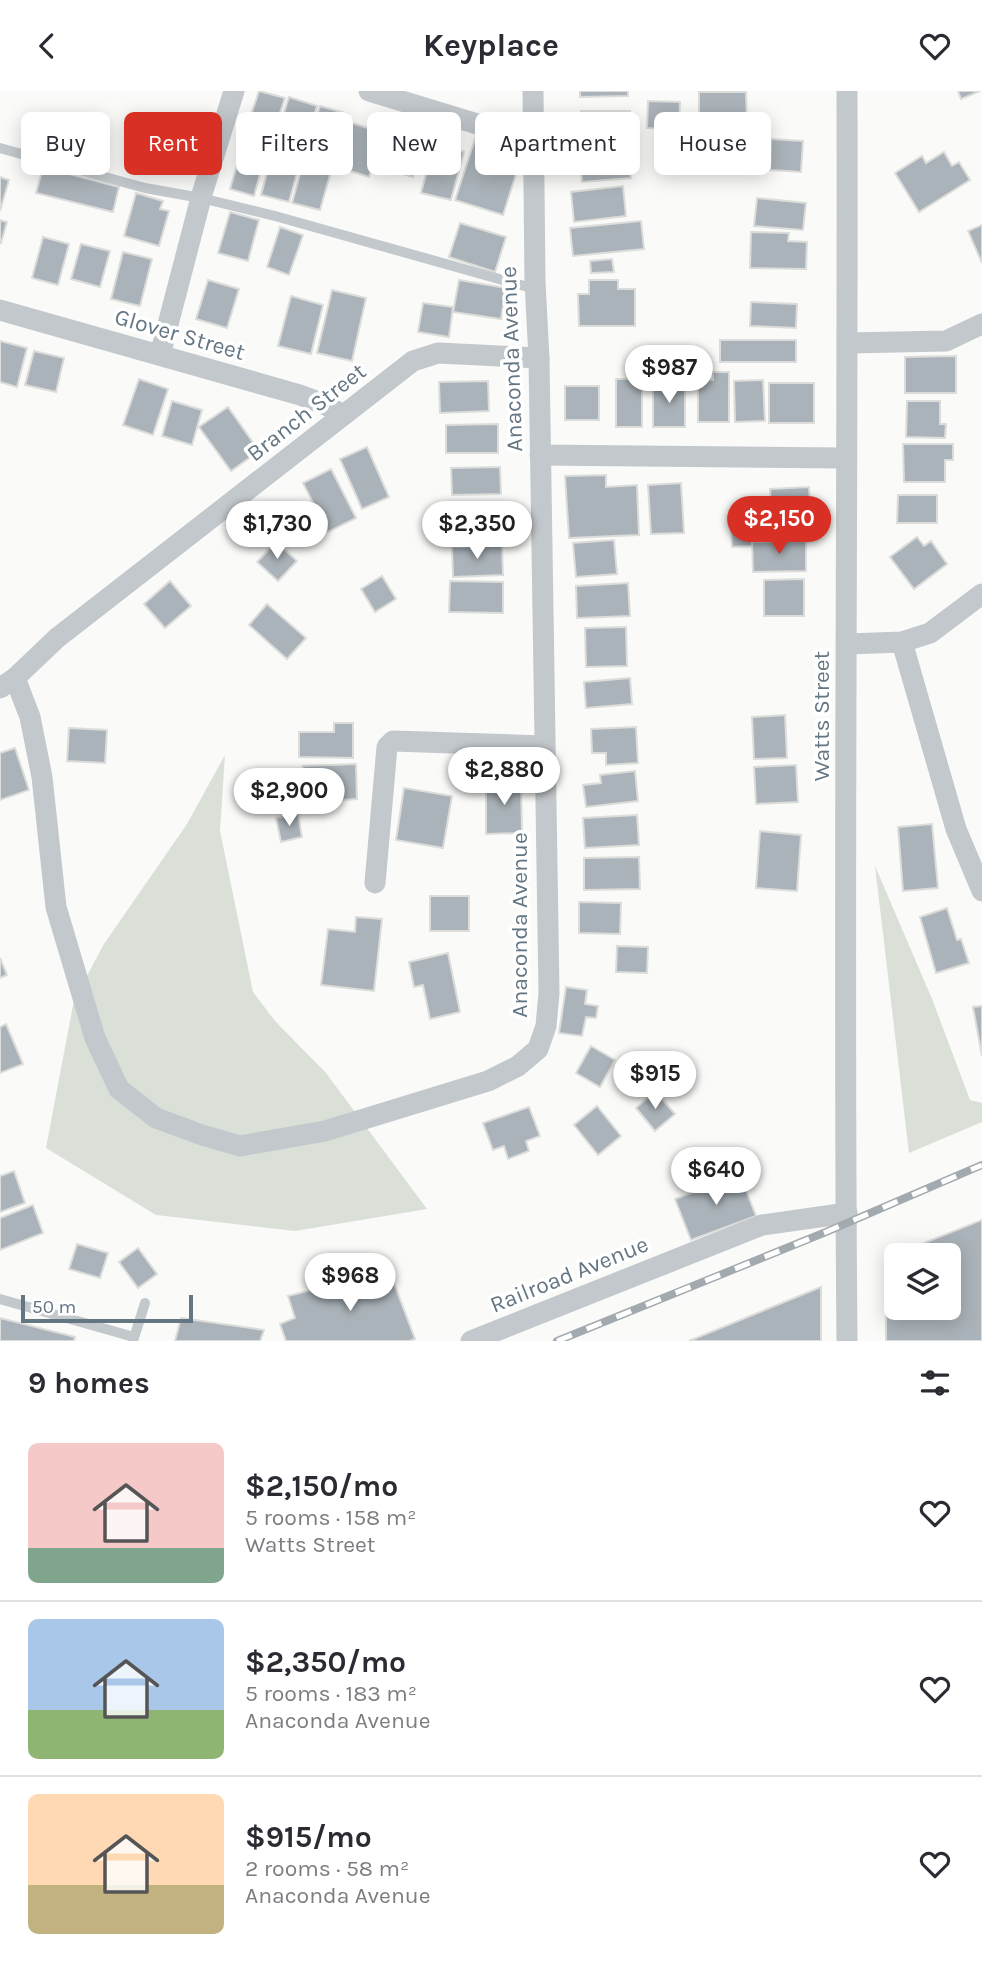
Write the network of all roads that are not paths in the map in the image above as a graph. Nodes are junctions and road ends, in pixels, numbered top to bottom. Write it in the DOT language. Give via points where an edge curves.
graph roads {
  1 [pos="234,91"];
  2 [pos="369,91"];
  3 [pos="533,91"];
  4 [pos="847,91"];
  5 [pos="533,112"];
  6 [pos="475,123"];
  7 [pos="0,148"];
  8 [pos="533,175"];
  9 [pos="201,198"];
  10 [pos="535,289"];
  11 [pos="0,310"];
  12 [pos="982,324"];
  13 [pos="848,343"];
  14 [pos="160,355"];
  15 [pos="539,358"];
  16 [pos="343,415"];
  17 [pos="540,456"];
  18 [pos="845,458"];
  19 [pos="982,594"];
  20 [pos="902,642"];
  21 [pos="848,644"];
  22 [pos="8,683"];
  23 [pos="544,746"];
  24 [pos="375,883"];
  25 [pos="982,891"];
  26 [pos="847,1213"];
  27 [pos="0,1299"];
  28 [pos="145,1303"];
  29 [pos="133,1339"];
  30 [pos="471,1341"];
  31 [pos="847,1341"];
  1 -- 9 [label="street"];
  2 -- 6 [label="street"];
  3 -- 5 [label="street, Anaconda Avenue"];
  4 -- 13 [label="street, Watts Street"];
  7 -- 9 [label="lane" via="145,188"];
  8 -- 10 [label="street, Anaconda Avenue"];
  9 -- 10 [label="lane"];
  9 -- 14 [label="street"];
  10 -- 15 [label="street, Anaconda Avenue"];
  11 -- 14 [label="street, Glover Street"];
  12 -- 13 [label="street" via="946,341"];
  13 -- 18 [label="street, Watts Street"];
  14 -- 16 [label="street, Glover Street" via="300,395"];
  15 -- 16 [label="street, Branch Street" via="438,353 413,361"];
  15 -- 17 [label="street, Anaconda Avenue"];
  16 -- 22 [label="street, Branch Street" via="57,638"];
  17 -- 18 [label="street"];
  17 -- 23 [label="street, Anaconda Avenue"];
  18 -- 21 [label="street, Watts Street"];
  19 -- 20 [label="street" via="930,633"];
  20 -- 21 [label="street"];
  20 -- 25 [label="street" via="956,829"];
  21 -- 26 [label="street, Watts Street"];
  22 -- 23 [label="street, Anaconda Avenue" via="30,717 42,777 56,907 95,1038 119,1089 156,1118 240,1146 325,1131 488,1081 538,1049 547,1026 549,993"];
  23 -- 24 [label="street" via="393,741 387,747"];
  26 -- 30 [label="street, Railroad Avenue" via="762,1225"];
  26 -- 31 [label="street, Watts Street"];
  27 -- 29 [label="lane"];
  28 -- 29 [label="lane"];
}
